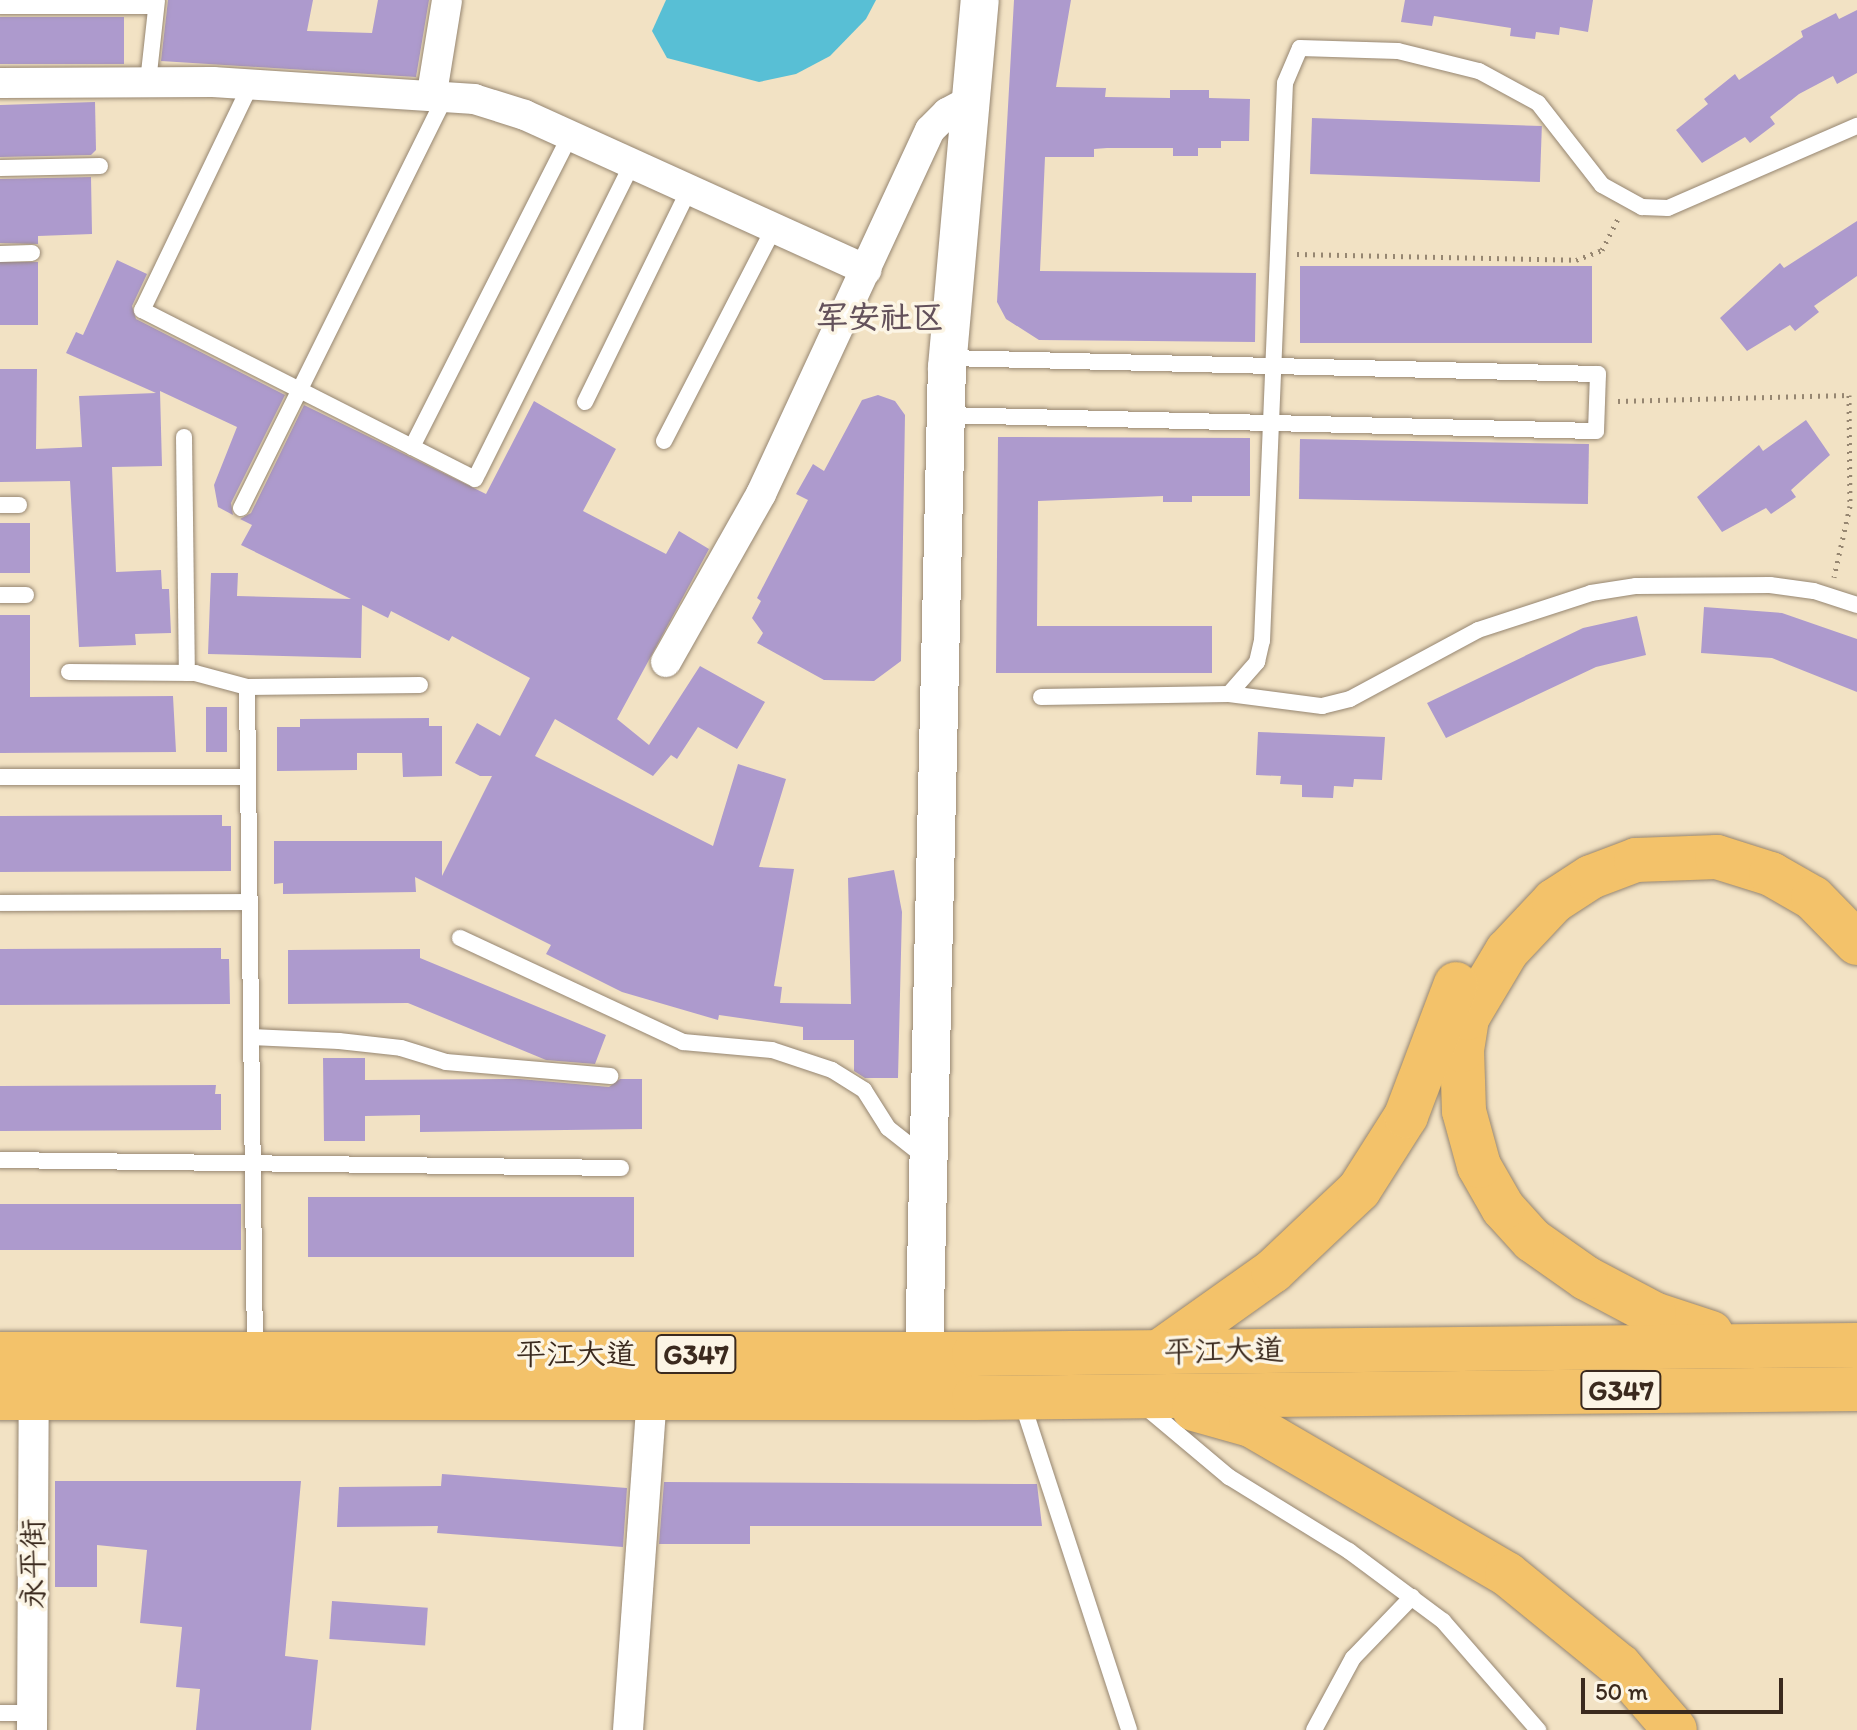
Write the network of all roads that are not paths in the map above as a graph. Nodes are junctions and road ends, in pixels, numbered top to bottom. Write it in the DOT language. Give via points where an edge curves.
graph roads {
  1 [pos="447,0"];
  2 [pos="980,0"];
  3 [pos="157,3"];
  4 [pos="0,6"];
  5 [pos="148,82"];
  6 [pos="0,83"];
  7 [pos="251,84"];
  8 [pos="439,94"];
  9 [pos="970,101"];
  10 [pos="1857,126"];
  11 [pos="570,136"];
  12 [pos="632,164"];
  13 [pos="100,166"];
  14 [pos="0,168"];
  15 [pos="689,190"];
  16 [pos="774,228"];
  17 [pos="32,253"];
  18 [pos="0,254"];
  19 [pos="867,270"];
  20 [pos="948,358"];
  21 [pos="1270,366"];
  22 [pos="301,390"];
  23 [pos="585,402"];
  24 [pos="945,415"];
  25 [pos="1268,423"];
  26 [pos="184,437"];
  27 [pos="664,441"];
  28 [pos="412,447"];
  29 [pos="0,505"];
  30 [pos="19,505"];
  31 [pos="241,508"];
  32 [pos="0,595"];
  33 [pos="26,595"];
  34 [pos="1857,605"];
  35 [pos="666,662"];
  36 [pos="69,672"];
  37 [pos="187,673"];
  38 [pos="420,685"];
  39 [pos="247,687"];
  40 [pos="1229,694"];
  41 [pos="1041,697"];
  42 [pos="0,777"];
  43 [pos="248,777"];
  44 [pos="249,902"];
  45 [pos="0,903"];
  46 [pos="1857,905"];
  47 [pos="460,938"];
  48 [pos="1857,943"];
  49 [pos="251,1037"];
  50 [pos="610,1076"];
  51 [pos="0,1160"];
  52 [pos="928,1160"];
  53 [pos="253,1164"];
  54 [pos="621,1168"];
  55 [pos="1756,1344"];
  56 [pos="1857,1345"];
  57 [pos="1159,1352"];
  58 [pos="0,1354"];
  59 [pos="255,1354"];
  60 [pos="924,1354"];
  61 [pos="1857,1389"];
  62 [pos="1138,1396"];
  63 [pos="1021,1397"];
  64 [pos="17,1398"];
  65 [pos="652,1398"];
  66 [pos="1412,1597"];
  67 [pos="0,1713"];
  68 [pos="32,1721"];
  69 [pos="628,1730"];
  70 [pos="1129,1730"];
  71 [pos="1314,1730"];
  72 [pos="1538,1730"];
  73 [pos="1675,1730"];
  1 -- 8 [label="street"];
  2 -- 9 [label="street"];
  3 -- 4 [label="lane"];
  3 -- 5 [label="lane"];
  5 -- 6 [label="street"];
  5 -- 7 [label="street"];
  7 -- 8 [label="street"];
  7 -- 22 [label="lane" via="142,310"];
  8 -- 11 [label="street" via="525,115"];
  8 -- 22 [label="lane"];
  9 -- 19 [label="street" via="930,130"];
  9 -- 20 [label="street"];
  10 -- 21 [label="lane" via="1668,208 1623,201 1602,185 1538,103 1479,71 1398,51 1300,48 1285,83"];
  11 -- 12 [label="street"];
  11 -- 28 [label="lane"];
  12 -- 15 [label="street"];
  12 -- 28 [label="lane" via="475,479"];
  13 -- 14 [label="lane"];
  15 -- 16 [label="street"];
  15 -- 23 [label="lane"];
  16 -- 19 [label="street"];
  16 -- 27 [label="lane"];
  17 -- 18 [label="lane"];
  19 -- 35 [label="street" via="761,494"];
  20 -- 21 [label="lane"];
  20 -- 24 [label="street"];
  21 -- 25 [label="lane"];
  21 -- 25 [label="lane" via="1598,374 1596,431"];
  22 -- 28 [label="lane"];
  22 -- 31 [label="lane"];
  24 -- 25 [label="lane"];
  24 -- 52 [label="street"];
  25 -- 40 [label="lane" via="1262,641 1252,671"];
  26 -- 37 [label="lane"];
  29 -- 30 [label="lane"];
  32 -- 33 [label="lane"];
  34 -- 40 [label="lane" via="1829,596 1726,582 1591,593 1478,630 1350,699 1322,706"];
  36 -- 37 [label="lane"];
  37 -- 39 [label="lane"];
  38 -- 39 [label="lane"];
  39 -- 43 [label="lane"];
  40 -- 41 [label="lane"];
  42 -- 43 [label="lane"];
  43 -- 44 [label="lane"];
  44 -- 45 [label="lane"];
  44 -- 49 [label="lane"];
  46 -- 57 [label="highway" via="1805,864 1721,834 1630,836 1558,868 1512,909 1466,966 1443,1009 1396,1137 1359,1190 1273,1271"];
  47 -- 52 [label="lane" via="683,1042 772,1050 832,1070 864,1090 888,1128"];
  48 -- 55 [label="highway" via="1822,906 1771,874 1717,857 1636,860 1591,877 1546,909 1493,970 1467,1018 1462,1082 1470,1139 1490,1188 1516,1225 1548,1254 1625,1300 1684,1327"];
  49 -- 50 [label="lane" via="339,1041 401,1048 446,1062"];
  49 -- 53 [label="lane"];
  51 -- 53 [label="lane"];
  52 -- 60 [label="street"];
  53 -- 54 [label="lane"];
  53 -- 59 [label="lane"];
  55 -- 56 [label="highway, G347"];
  55 -- 57 [label="highway, 平江大道 / G347"];
  57 -- 60 [label="highway, 平江大道 / G347"];
  58 -- 59 [label="highway, 平江大道 / G347"];
  59 -- 60 [label="highway, 平江大道 / G347"];
  61 -- 62 [label="highway, 平江大道 / G347"];
  62 -- 63 [label="highway, 平江大道 / G347"];
  62 -- 66 [label="lane" via="1229,1477"];
  62 -- 73 [label="highway" via="1251,1425 1507,1574 1620,1666"];
  63 -- 65 [label="highway, 平江大道 / G347"];
  63 -- 70 [label="lane"];
  64 -- 65 [label="highway, 平江大道 / G347"];
  64 -- 68 [label="street, 永平街"];
  65 -- 69 [label="street"];
  66 -- 71 [label="lane" via="1353,1658"];
  66 -- 72 [label="lane" via="1474,1652"];
  67 -- 68 [label="lane"];
}
